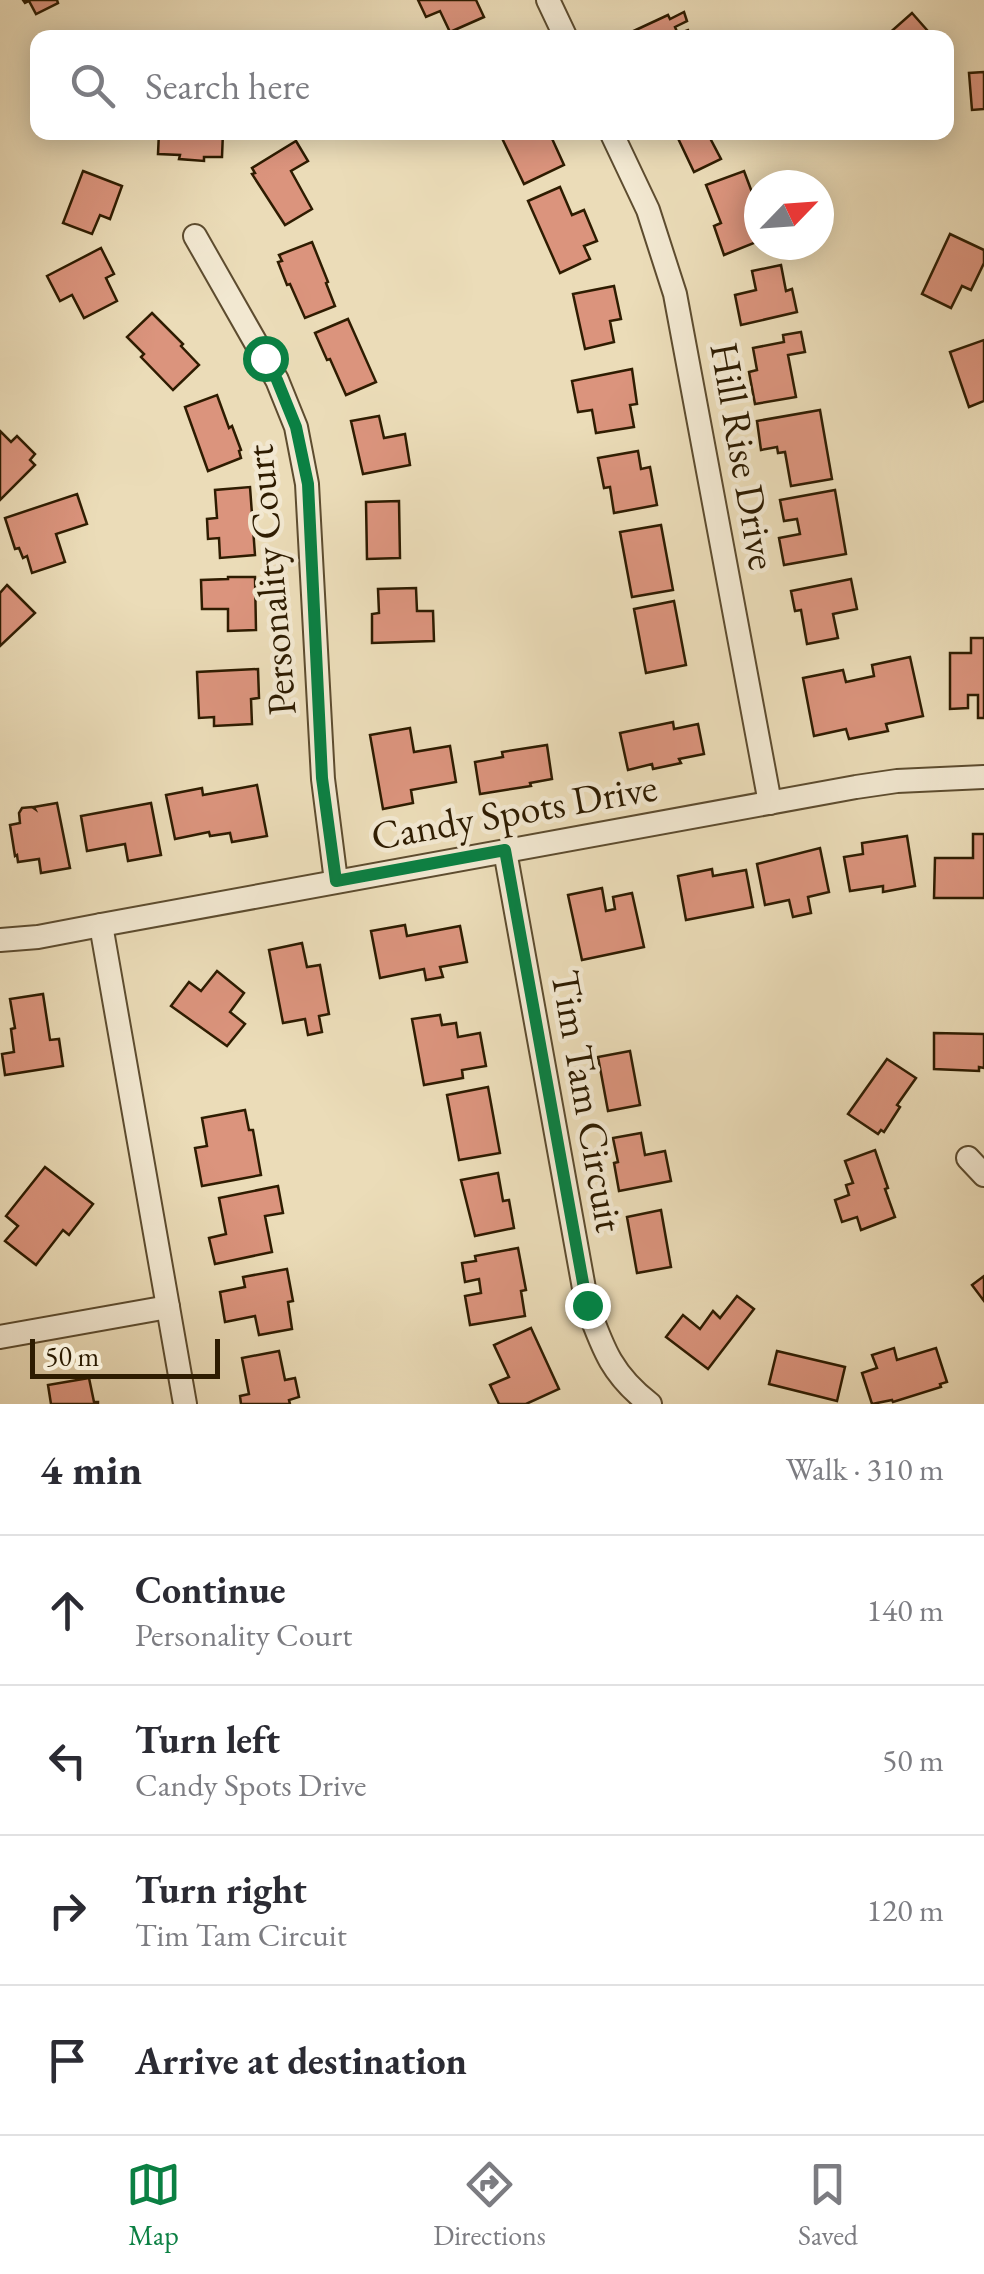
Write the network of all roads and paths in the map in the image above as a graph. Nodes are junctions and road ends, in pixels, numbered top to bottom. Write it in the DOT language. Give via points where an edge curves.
graph roads {
  1 [pos="548,0"];
  2 [pos="562,30"];
  3 [pos="615,140"];
  4 [pos="195,236"];
  5 [pos="984,777"];
  6 [pos="770,804"];
  7 [pos="505,850"];
  8 [pos="336,881"];
  9 [pos="101,926"];
  10 [pos="0,940"];
  11 [pos="968,1158"];
  12 [pos="984,1175"];
  13 [pos="168,1306"];
  14 [pos="0,1337"];
  15 [pos="185,1404"];
  16 [pos="650,1404"];
  1 -- 2 [label="street"];
  3 -- 6 [label="street, Hill Rise Drive" via="648,210 676,294"];
  4 -- 8 [label="street, Personality Court" via="277,380 296,427 308,484 322,778"];
  5 -- 6 [label="street, Candy Spots Drive" via="897,781"];
  6 -- 7 [label="street, Candy Spots Drive"];
  7 -- 8 [label="street, Candy Spots Drive"];
  7 -- 16 [label="street, Tim Tam Circuit" via="587,1305 603,1350"];
  8 -- 9 [label="street, Candy Spots Drive"];
  9 -- 10 [label="street, Candy Spots Drive"];
  9 -- 13 [label="street"];
  11 -- 12 [label="street"];
  13 -- 14 [label="street"];
  13 -- 15 [label="street"];
}
